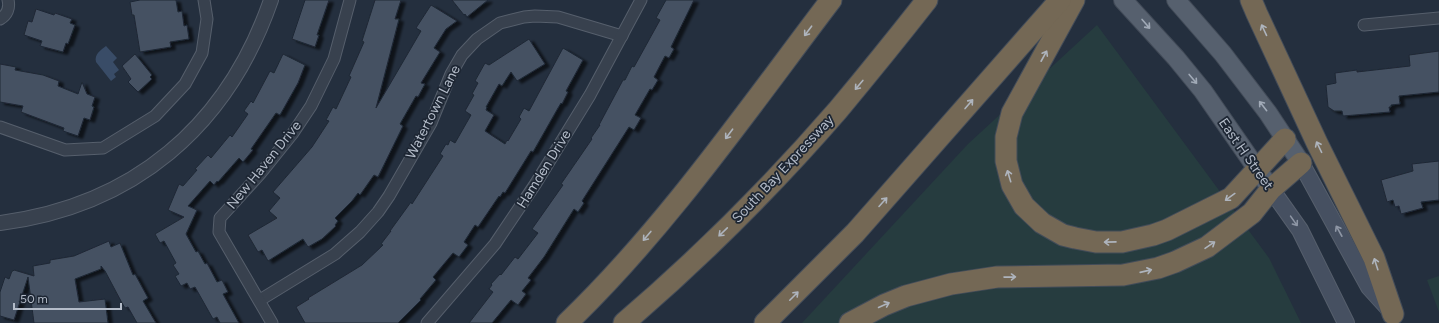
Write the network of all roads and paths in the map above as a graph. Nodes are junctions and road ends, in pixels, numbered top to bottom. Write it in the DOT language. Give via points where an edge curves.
graph roads {
  1 [pos="8,0"];
  2 [pos="204,0"];
  3 [pos="270,0"];
  4 [pos="350,0"];
  5 [pos="641,0"];
  6 [pos="831,0"];
  7 [pos="915,0"];
  8 [pos="927,0"];
  9 [pos="1060,0"];
  10 [pos="1074,0"];
  11 [pos="1123,0"];
  12 [pos="1176,0"];
  13 [pos="1251,0"];
  14 [pos="1439,18"];
  15 [pos="0,19"];
  16 [pos="1364,25"];
  17 [pos="1050,26"];
  18 [pos="622,36"];
  19 [pos="873,68"];
  20 [pos="0,127"];
  21 [pos="1285,139"];
  22 [pos="1300,163"];
  23 [pos="1257,169"];
  24 [pos="1271,189"];
  25 [pos="0,223"];
  26 [pos="260,300"];
  27 [pos="1395,319"];
  28 [pos="272,323"];
  29 [pos="427,323"];
  30 [pos="568,323"];
  31 [pos="624,323"];
  32 [pos="765,323"];
  33 [pos="850,323"];
  34 [pos="1346,323"];
  1 -- 15 [label="street" via="7,13"];
  2 -- 20 [label="street" via="207,19 202,53 185,84 155,116 103,148 65,150"];
  3 -- 25 [label="street" via="253,46 226,92 210,113 172,150 129,181 85,203 42,216"];
  4 -- 26 [label="street, New Haven Drive" via="334,59 311,106 273,158 220,218 219,232"];
  5 -- 18 [label="street, Hamden Drive"];
  6 -- 30 [label="highway, one-way" via="683,193"];
  7 -- 19 [label="highway"];
  8 -- 19 [label="highway, South Bay Expressway"];
  9 -- 17 [label="highway"];
  10 -- 17 [label="highway"];
  11 -- 23 [label="main road, East H Street, one-way" via="1203,91"];
  21 -- 12 [label="main road, one-way" via="1222,54"];
  27 -- 13 [label="highway, one-way" via="1374,258"];
  14 -- 16 [label="street"];
  23 -- 17 [label="highway, one-way" via="1231,198 1167,230 1138,239 1107,242 1085,240 1063,235 1042,223 1024,206 1012,185 1005,143 1012,113"];
  32 -- 17 [label="highway, one-way" via="861,227"];
  18 -- 26 [label="street, Watertown Lane" via="558,17 535,16 500,23 478,39 462,55 451,74 431,123 378,212 335,254"];
  18 -- 29 [label="street, Hamden Drive" via="579,113 495,244"];
  19 -- 31 [label="highway, South Bay Expressway, one-way" via="765,191 687,267"];
  21 -- 22 [label="main road"];
  21 -- 23 [label="highway"];
  22 -- 24 [label="highway"];
  27 -- 22 [label="main road, one-way" via="1369,287"];
  23 -- 24 [label="main road, East H Street"];
  33 -- 24 [label="highway, one-way" via="906,296 951,284 997,278 1123,275 1158,268 1207,247 1252,213"];
  24 -- 34 [label="main road, East H Street, one-way" via="1300,230"];
  26 -- 28 [label="street, New Haven Drive"];
}
